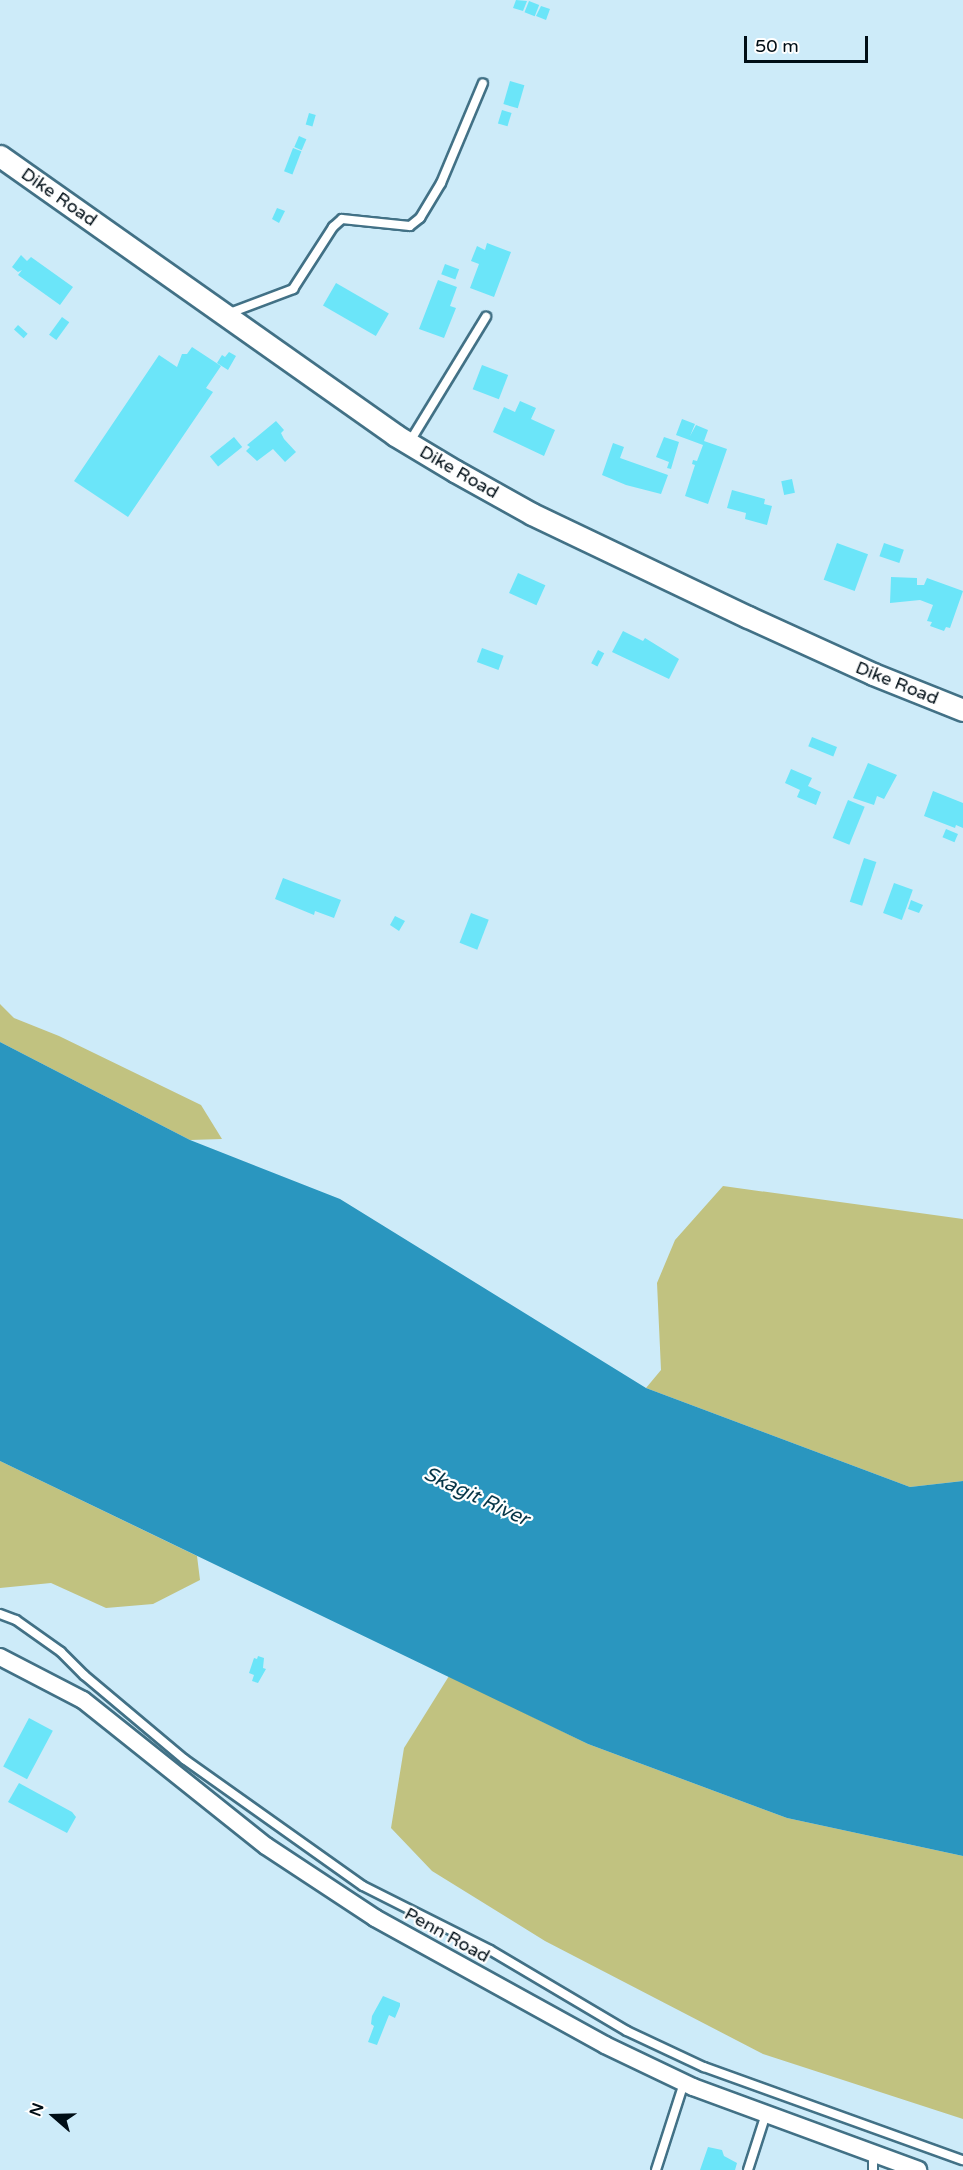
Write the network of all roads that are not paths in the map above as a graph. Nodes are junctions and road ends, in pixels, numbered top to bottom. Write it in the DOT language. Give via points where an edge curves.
graph roads {
  1 [pos="483,82"];
  2 [pos="0,156"];
  3 [pos="225,315"];
  4 [pos="486,317"];
  5 [pos="408,443"];
  6 [pos="963,710"];
  7 [pos="0,1614"];
  8 [pos="1,1661"];
  9 [pos="684,2083"];
  10 [pos="766,2114"];
  11 [pos="963,2160"];
  12 [pos="873,2162"];
  13 [pos="656,2170"];
  14 [pos="748,2170"];
  15 [pos="918,2170"];
  1 -- 3 [label="lane" via="441,183 420,218 410,226 342,219 293,289"];
  2 -- 3 [label="street, Dike Road"];
  3 -- 5 [label="street, Dike Road"];
  4 -- 5 [label="lane"];
  5 -- 6 [label="street, Dike Road" via="532,514 873,674"];
  7 -- 11 [label="lane" via="16,1620 61,1652 184,1759 363,1886 490,1950 627,2031 704,2067"];
  8 -- 9 [label="street, Penn Road" via="83,1700 266,1846 375,1918 605,2045"];
  9 -- 10 [label="street, Penn Road"];
  9 -- 13 [label="lane"];
  10 -- 12 [label="street, Penn Road"];
  10 -- 14 [label="lane"];
  12 -- 15 [label="street, Penn Road"];
}
